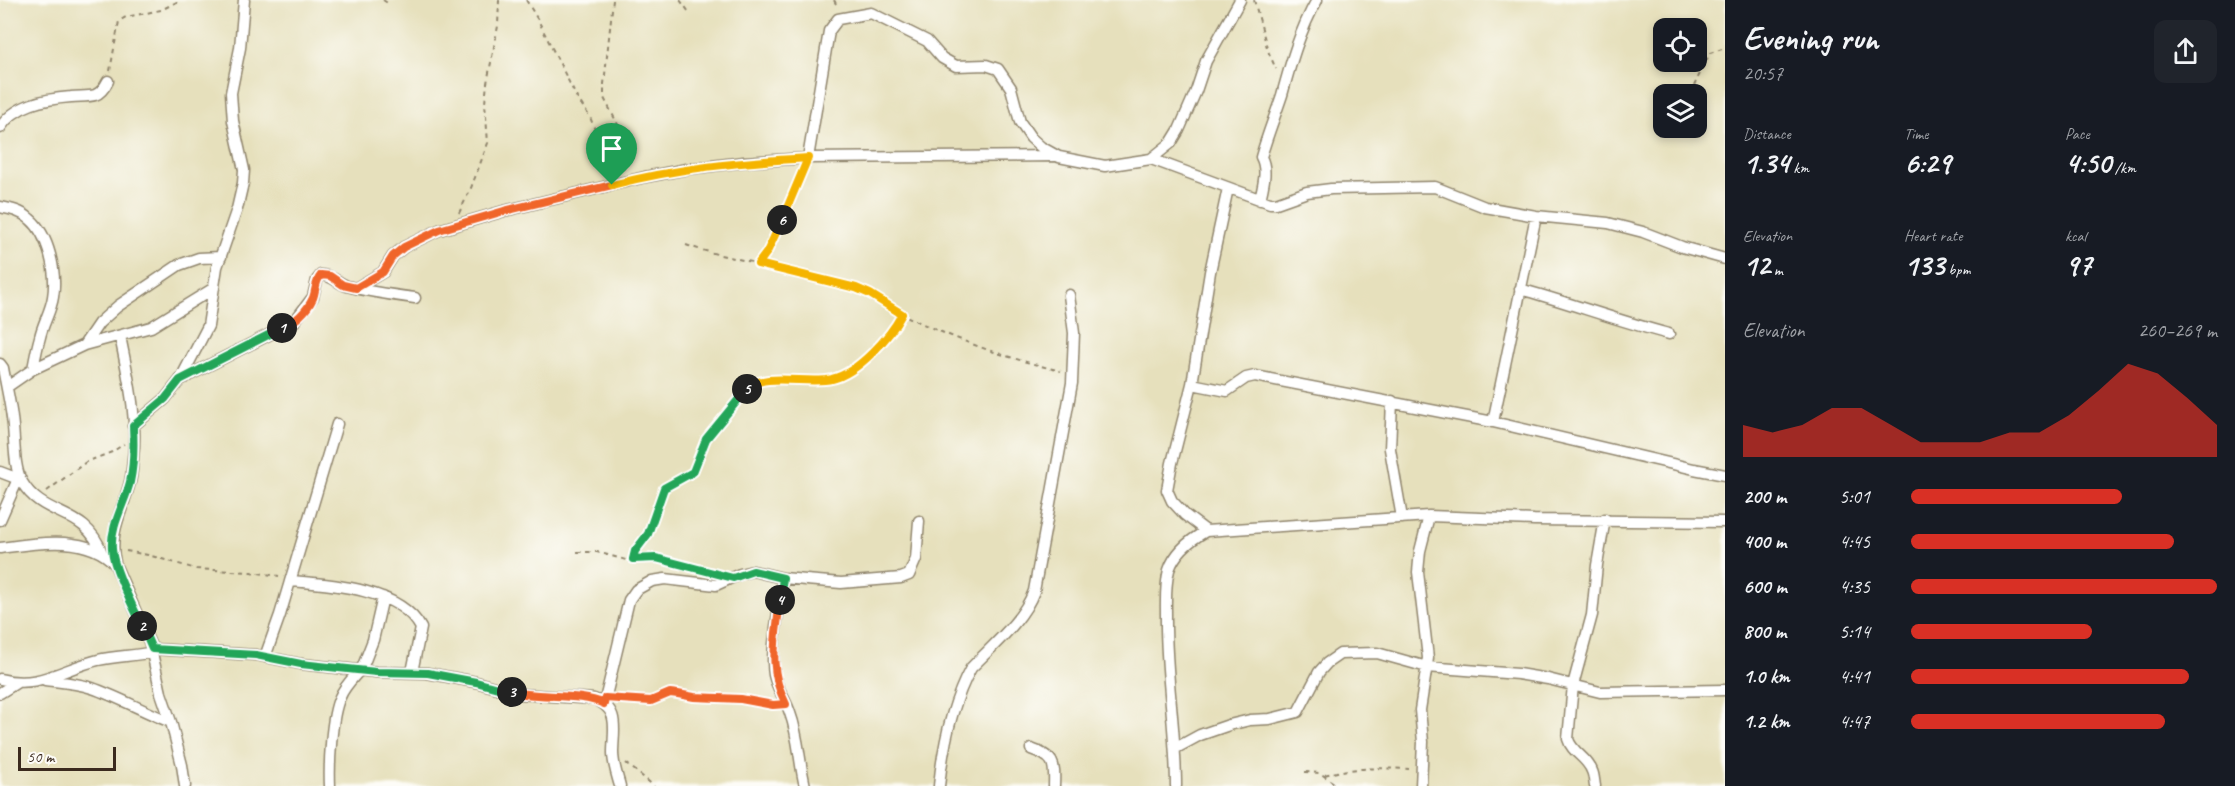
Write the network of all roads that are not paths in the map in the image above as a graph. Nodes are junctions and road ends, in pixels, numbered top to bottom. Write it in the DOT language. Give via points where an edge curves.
graph roads {
  1 [pos="244,0"];
  2 [pos="1240,0"];
  3 [pos="1317,0"];
  4 [pos="108,81"];
  5 [pos="0,128"];
  6 [pos="1059,157"];
  7 [pos="808,158"];
  8 [pos="1151,159"];
  9 [pos="1228,188"];
  10 [pos="1260,200"];
  11 [pos="0,207"];
  12 [pos="1536,216"];
  13 [pos="220,257"];
  14 [pos="1725,259"];
  15 [pos="214,288"];
  16 [pos="356,288"];
  17 [pos="1520,289"];
  18 [pos="1069,295"];
  19 [pos="415,298"];
  20 [pos="1669,334"];
  21 [pos="120,336"];
  22 [pos="84,345"];
  23 [pos="0,364"];
  24 [pos="33,369"];
  25 [pos="180,380"];
  26 [pos="1192,384"];
  27 [pos="7,387"];
  28 [pos="1392,401"];
  29 [pos="1493,422"];
  30 [pos="337,424"];
  31 [pos="133,432"];
  32 [pos="0,472"];
  33 [pos="1725,475"];
  34 [pos="19,480"];
  35 [pos="1429,516"];
  36 [pos="1402,518"];
  37 [pos="1605,519"];
  38 [pos="0,520"];
  39 [pos="919,521"];
  40 [pos="1725,522"];
  41 [pos="1206,531"];
  42 [pos="0,548"];
  43 [pos="107,550"];
  44 [pos="783,578"];
  45 [pos="290,579"];
  46 [pos="383,597"];
  47 [pos="152,651"];
  48 [pos="265,657"];
  49 [pos="1427,667"];
  50 [pos="360,671"];
  51 [pos="412,672"];
  52 [pos="0,679"];
  53 [pos="45,680"];
  54 [pos="16,683"];
  55 [pos="1573,685"];
  56 [pos="1725,690"];
  57 [pos="0,693"];
  58 [pos="605,701"];
  59 [pos="171,722"];
  60 [pos="1176,748"];
  61 [pos="1031,749"];
  62 [pos="185,786"];
  63 [pos="330,786"];
  64 [pos="620,786"];
  65 [pos="805,786"];
  66 [pos="939,786"];
  67 [pos="1054,786"];
  68 [pos="1176,786"];
  69 [pos="1421,786"];
  70 [pos="1595,786"];
  1 -- 13 [label="street" via="231,93 243,183"];
  2 -- 8 [label="street" via="1206,61 1179,130 1171,143"];
  3 -- 10 [label="street" via="1294,51 1264,145 1261,156 1265,174"];
  4 -- 5 [label="street" via="94,95 55,98 20,109 5,119"];
  6 -- 7 [label="street"];
  6 -- 7 [label="street" via="1031,138 1020,122 1011,88 998,69 986,65 956,66 927,41 869,12 838,19 829,31"];
  6 -- 8 [label="street" via="1105,166"];
  7 -- 16 [label="street" via="687,169 504,211 439,230 404,247 383,272"];
  8 -- 9 [label="street"];
  9 -- 10 [label="street"];
  9 -- 26 [label="street"];
  10 -- 12 [label="street" via="1276,203 1307,192 1331,189 1435,187 1485,207"];
  11 -- 24 [label="street" via="15,210 31,220 49,254 54,295"];
  12 -- 14 [label="street" via="1608,224"];
  12 -- 17 [label="street"];
  13 -- 15 [label="street"];
  13 -- 22 [label="street" via="179,264 118,306 99,323"];
  15 -- 21 [label="street" via="151,327"];
  15 -- 25 [label="street" via="208,326"];
  16 -- 19 [label="street"];
  16 -- 25 [label="street" via="321,275 313,297 294,322"];
  17 -- 20 [label="street"];
  17 -- 29 [label="street"];
  18 -- 66 [label="street" via="1074,333 1073,373 1034,591 1022,613 966,677 953,711"];
  21 -- 22 [label="street"];
  21 -- 31 [label="street" via="132,390"];
  22 -- 24 [label="street"];
  23 -- 27 [label="street"];
  24 -- 27 [label="street"];
  25 -- 31 [label="street"];
  26 -- 28 [label="street" via="1227,391 1254,376"];
  26 -- 41 [label="street" via="1167,490 1185,515"];
  27 -- 34 [label="street"];
  28 -- 29 [label="street"];
  28 -- 36 [label="street" via="1390,449"];
  29 -- 33 [label="street"];
  30 -- 45 [label="street"];
  31 -- 43 [label="street" via="130,481"];
  32 -- 34 [label="street"];
  34 -- 38 [label="street"];
  34 -- 43 [label="street" via="46,506 90,529"];
  35 -- 36 [label="street"];
  35 -- 37 [label="street"];
  35 -- 49 [label="street" via="1418,572"];
  36 -- 41 [label="street"];
  37 -- 40 [label="street"];
  37 -- 55 [label="street" via="1592,615"];
  39 -- 44 [label="street" via="916,559 909,575 901,579 841,583"];
  41 -- 60 [label="street" via="1191,539 1169,569 1168,687"];
  42 -- 43 [label="street" via="68,544"];
  43 -- 47 [label="street"];
  44 -- 58 [label="street" via="753,571 716,585 665,579 636,590 626,610"];
  44 -- 65 [label="street" via="774,674 798,741"];
  45 -- 46 [label="street" via="353,588"];
  45 -- 48 [label="street"];
  46 -- 50 [label="street"];
  46 -- 51 [label="street" via="410,615 421,628"];
  47 -- 48 [label="street"];
  47 -- 53 [label="street" via="98,660"];
  47 -- 59 [label="street"];
  48 -- 50 [label="street"];
  49 -- 55 [label="street" via="1518,674"];
  49 -- 60 [label="street" via="1377,653 1340,654 1319,672 1298,712 1229,725"];
  49 -- 69 [label="street" via="1420,710"];
  50 -- 51 [label="street"];
  50 -- 63 [label="street" via="347,685 336,709"];
  51 -- 58 [label="street" via="452,677 519,694"];
  52 -- 54 [label="street"];
  53 -- 54 [label="street"];
  53 -- 59 [label="street" via="93,688"];
  54 -- 57 [label="street"];
  55 -- 56 [label="street" via="1600,692"];
  55 -- 70 [label="street" via="1568,739 1570,747 1592,771"];
  58 -- 64 [label="street" via="615,723 613,751"];
  59 -- 62 [label="street"];
  60 -- 68 [label="street"];
  61 -- 67 [label="street" via="1050,758"];
}
